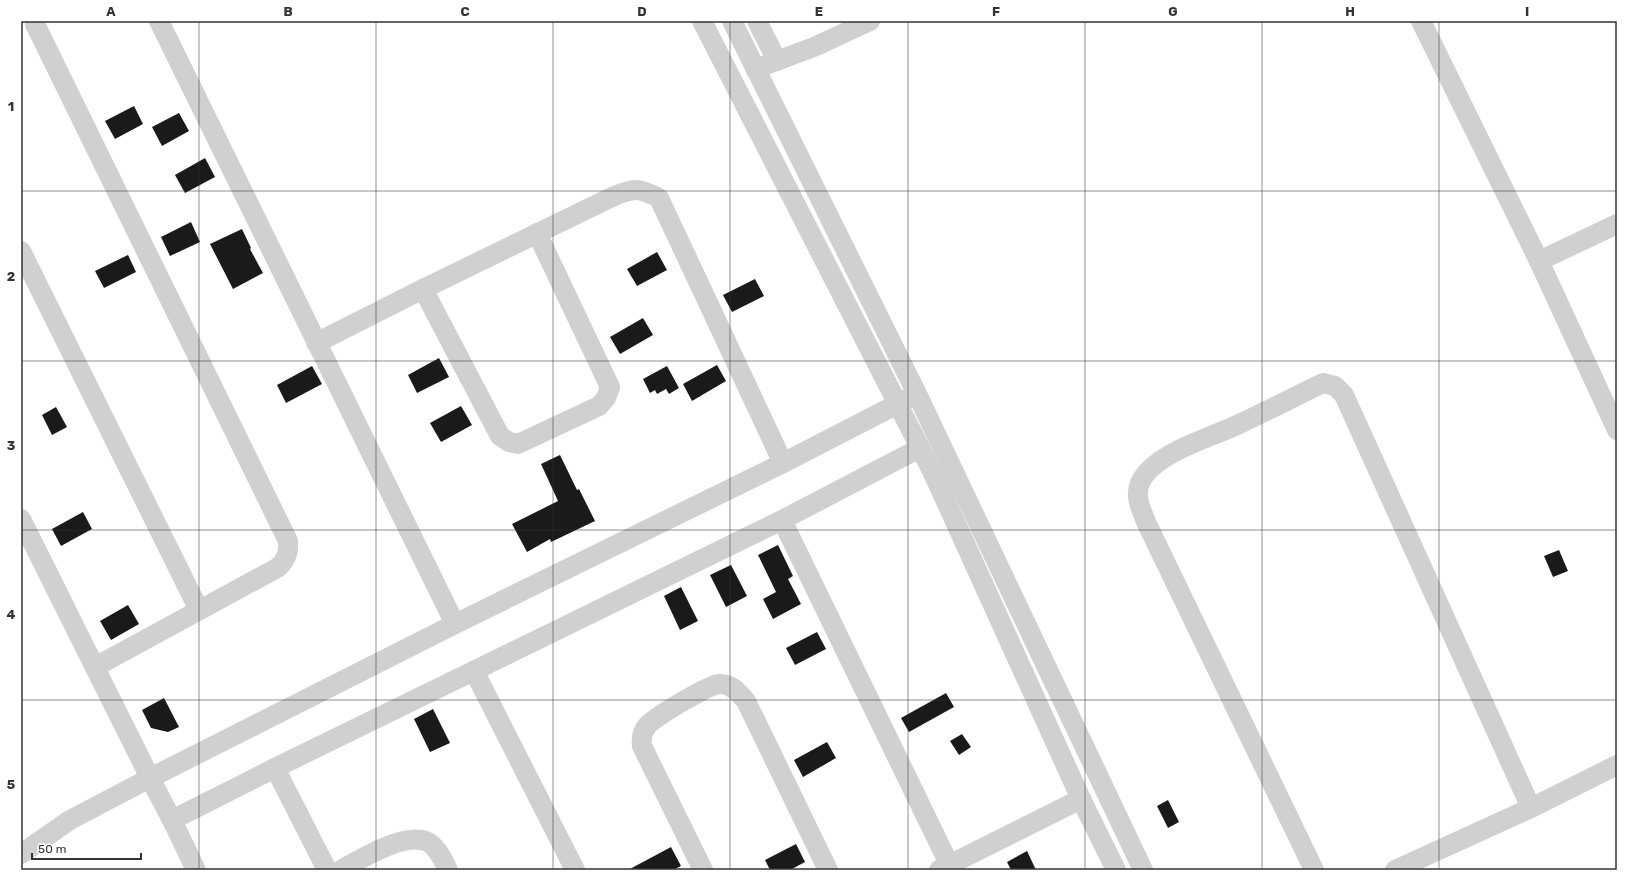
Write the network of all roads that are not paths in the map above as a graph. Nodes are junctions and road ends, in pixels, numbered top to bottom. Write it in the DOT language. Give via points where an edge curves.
graph roads {
  1 [pos="159,21"];
  2 [pos="702,21"];
  3 [pos="732,21"];
  4 [pos="757,21"];
  5 [pos="870,21"];
  6 [pos="1421,21"];
  7 [pos="32,25"];
  8 [pos="777,61"];
  9 [pos="755,69"];
  10 [pos="1617,224"];
  11 [pos="537,233"];
  12 [pos="21,251"];
  13 [pos="1539,261"];
  14 [pos="423,289"];
  15 [pos="316,343"];
  16 [pos="917,394"];
  17 [pos="897,405"];
  18 [pos="1617,430"];
  19 [pos="920,448"];
  20 [pos="783,463"];
  21 [pos="21,519"];
  22 [pos="782,520"];
  23 [pos="199,610"];
  24 [pos="455,624"];
  25 [pos="95,667"];
  26 [pos="474,671"];
  27 [pos="1617,765"];
  28 [pos="276,768"];
  29 [pos="150,778"];
  30 [pos="1081,799"];
  31 [pos="1531,808"];
  32 [pos="172,820"];
  33 [pos="21,854"];
  34 [pos="944,867"];
  35 [pos="196,870"];
  36 [pos="327,870"];
  37 [pos="341,870"];
  38 [pos="448,870"];
  39 [pos="574,870"];
  40 [pos="703,870"];
  41 [pos="828,870"];
  42 [pos="1116,870"];
  43 [pos="1143,870"];
  44 [pos="1314,870"];
  45 [pos="1395,870"];
  1 -- 15 [label="street"];
  2 -- 17 [label="street"];
  3 -- 9 [label="street"];
  4 -- 8 [label="street"];
  5 -- 8 [label="street"];
  6 -- 13 [label="street"];
  7 -- 23 [label="street" via="288,541 286,557 277,568"];
  8 -- 9 [label="street"];
  9 -- 16 [label="street"];
  10 -- 13 [label="street"];
  11 -- 14 [label="street"];
  11 -- 14 [label="street" via="610,388 599,406 518,444 509,442 500,436"];
  11 -- 20 [label="street" via="630,190 644,190 659,198"];
  12 -- 23 [label="street"];
  13 -- 18 [label="street"];
  14 -- 15 [label="street"];
  15 -- 24 [label="street"];
  16 -- 17 [label="street"];
  16 -- 43 [label="street"];
  17 -- 19 [label="street"];
  17 -- 20 [label="street"];
  19 -- 22 [label="street"];
  19 -- 30 [label="street"];
  20 -- 24 [label="street"];
  21 -- 25 [label="street"];
  22 -- 26 [label="street"];
  22 -- 34 [label="street"];
  23 -- 25 [label="street"];
  24 -- 29 [label="street"];
  25 -- 29 [label="street"];
  26 -- 28 [label="street"];
  26 -- 39 [label="street"];
  27 -- 31 [label="street"];
  28 -- 32 [label="street"];
  28 -- 36 [label="street"];
  29 -- 32 [label="street"];
  29 -- 33 [label="street" via="70,820"];
  30 -- 34 [label="street"];
  30 -- 42 [label="street"];
  31 -- 44 [label="street" via="1344,395 1335,386 1323,383 1180,449 1154,465 1145,474 1139,484 1138,493 1138,503 1147,524"];
  31 -- 45 [label="street"];
  32 -- 35 [label="street"];
  37 -- 38 [label="street" via="382,849 414,839 434,847"];
  40 -- 41 [label="street" via="641,740 648,724 676,705 718,684 728,685 746,701"];
}
